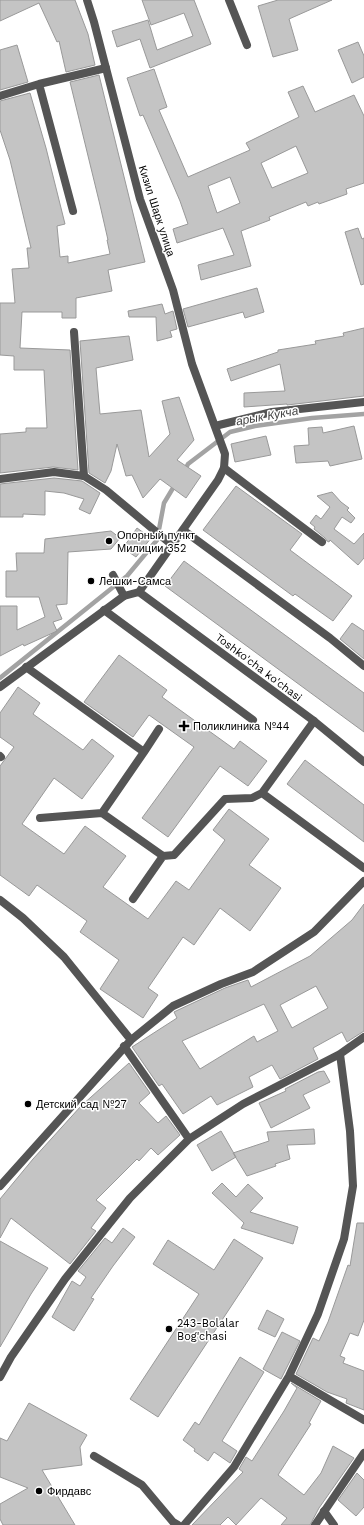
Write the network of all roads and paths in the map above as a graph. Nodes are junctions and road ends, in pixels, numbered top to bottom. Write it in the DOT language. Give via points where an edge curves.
graph roads {
  1 [pos="87,0"];
  2 [pos="229,0"];
  3 [pos="247,45"];
  4 [pos="106,68"];
  5 [pos="39,84"];
  6 [pos="0,96"];
  7 [pos="73,211"];
  8 [pos="74,332"];
  9 [pos="364,402"];
  10 [pos="215,426"];
  11 [pos="224,468"];
  12 [pos="84,476"];
  13 [pos="0,479"];
  14 [pos="182,530"];
  15 [pos="322,542"];
  16 [pos="172,545"];
  17 [pos="113,575"];
  18 [pos="139,592"];
  19 [pos="124,596"];
  20 [pos="104,610"];
  21 [pos="364,666"];
  22 [pos="26,667"];
  23 [pos="0,687"];
  24 [pos="253,720"];
  25 [pos="314,722"];
  26 [pos="160,729"];
  27 [pos="144,752"];
  28 [pos="364,762"];
  29 [pos="262,793"];
  30 [pos="102,813"];
  31 [pos="40,818"];
  32 [pos="163,856"];
  33 [pos="364,868"];
  34 [pos="364,881"];
  35 [pos="0,900"];
  36 [pos="134,900"];
  37 [pos="364,1037"];
  38 [pos="131,1040"];
  39 [pos="124,1046"];
  40 [pos="340,1054"];
  41 [pos="189,1139"];
  42 [pos="0,1186"];
  43 [pos="289,1376"];
  44 [pos="0,1377"];
  45 [pos="364,1420"];
  46 [pos="364,1453"];
  47 [pos="94,1456"];
  48 [pos="324,1511"];
  49 [pos="173,1524"];
  50 [pos="184,1525"];
  51 [pos="315,1525"];
  52 [pos="334,1525"];
  1 -- 4 [label="street, Кизил Шарк улица"];
  2 -- 3 [label="street"];
  4 -- 5 [label="street"];
  4 -- 10 [label="street, Кизил Шарк улица" via="140,199 173,290 192,364"];
  5 -- 6 [label="street"];
  5 -- 7 [label="street"];
  8 -- 12 [label="street"];
  9 -- 10 [label="street" via="272,412"];
  10 -- 11 [label="street, Кизил Шарк улица" via="225,454"];
  11 -- 14 [label="street"];
  11 -- 15 [label="street"];
  12 -- 13 [label="street" via="54,472"];
  12 -- 16 [label="street" via="106,490"];
  14 -- 16 [label="street"];
  14 -- 21 [label="street" via="330,638"];
  16 -- 18 [label="street"];
  17 -- 19 [label="street"];
  18 -- 19 [label="street"];
  18 -- 25 [label="street, Toshko'cha ko'chasi"];
  19 -- 20 [label="street"];
  20 -- 22 [label="street"];
  20 -- 24 [label="street"];
  22 -- 23 [label="street"];
  22 -- 27 [label="street"];
  25 -- 28 [label="street, Toshko'cha ko'chasi"];
  25 -- 29 [label="street"];
  26 -- 27 [label="street"];
  27 -- 30 [label="street"];
  29 -- 32 [label="street" via="252,798 225,800 174,855"];
  29 -- 33 [label="street"];
  30 -- 31 [label="street"];
  30 -- 32 [label="street"];
  32 -- 36 [label="street"];
  34 -- 38 [label="street" via="314,932 252,972 173,1006"];
  35 -- 38 [label="street" via="64,957"];
  37 -- 40 [label="street"];
  38 -- 39 [label="street"];
  39 -- 41 [label="street"];
  39 -- 42 [label="street"];
  40 -- 41 [label="street" via="243,1104"];
  40 -- 43 [label="street" via="350,1131 353,1186 344,1239 318,1314"];
  41 -- 44 [label="street" via="130,1198 64,1279 11,1356"];
  43 -- 45 [label="street"];
  43 -- 50 [label="street" via="234,1467"];
  46 -- 48 [label="street"];
  47 -- 49 [label="street" via="142,1485"];
  48 -- 51 [label="street"];
  48 -- 52 [label="street"];
}
